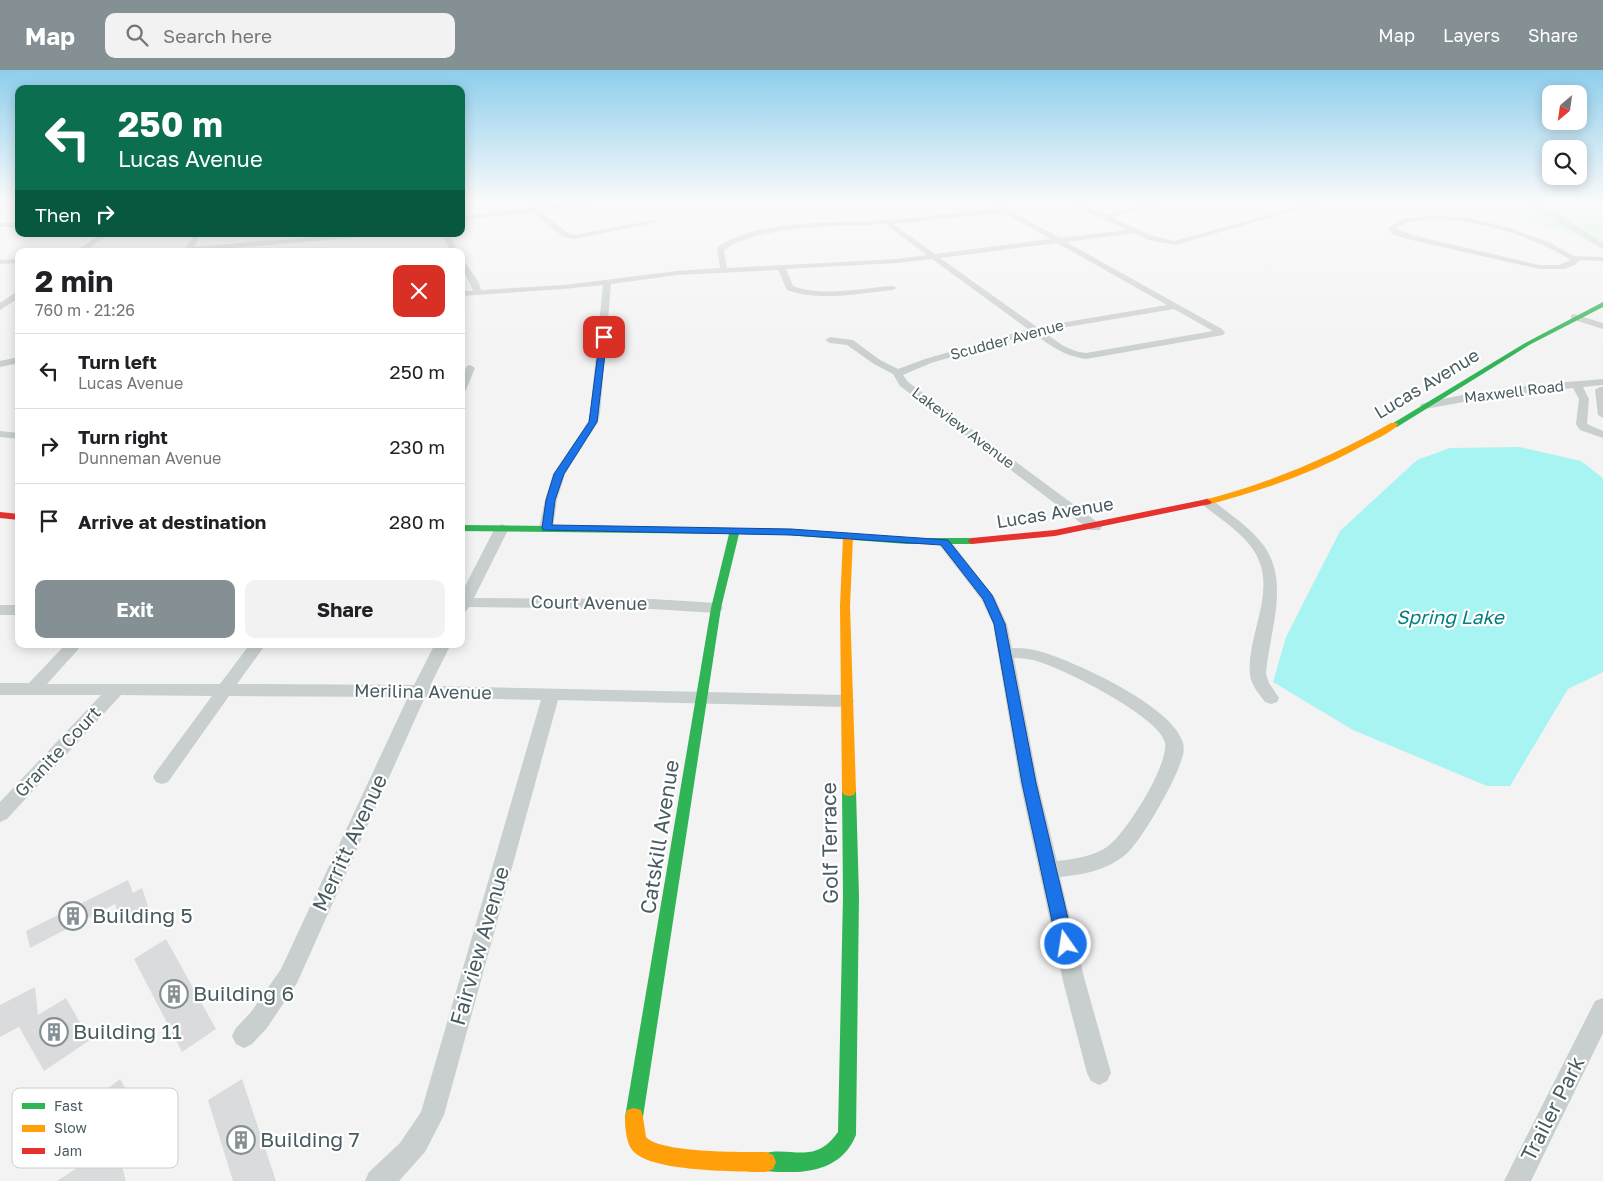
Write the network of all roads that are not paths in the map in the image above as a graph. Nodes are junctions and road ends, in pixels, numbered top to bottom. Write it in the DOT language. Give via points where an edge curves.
graph roads {
  1 [pos="721,253"];
  2 [pos="930,253"];
  3 [pos="960,253"];
  4 [pos="1081,253"];
  5 [pos="1478,253"];
  6 [pos="1563,253"];
  7 [pos="934,256"];
  8 [pos="1574,258"];
  9 [pos="1603,259"];
  10 [pos="15,261"];
  11 [pos="0,262"];
  12 [pos="781,268"];
  13 [pos="465,269"];
  14 [pos="724,271"];
  15 [pos="607,282"];
  16 [pos="893,288"];
  17 [pos="478,292"];
  18 [pos="465,294"];
  19 [pos="15,297"];
  20 [pos="15,298"];
  21 [pos="0,299"];
  22 [pos="1603,304"];
  23 [pos="1178,306"];
  24 [pos="0,307"];
  25 [pos="1574,317"];
  26 [pos="1603,326"];
  27 [pos="1035,330"];
  28 [pos="830,340"];
  29 [pos="15,361"];
  30 [pos="0,364"];
  31 [pos="470,368"];
  32 [pos="898,374"];
  33 [pos="465,380"];
  34 [pos="1575,384"];
  35 [pos="1602,387"];
  36 [pos="1425,406"];
  37 [pos="1603,415"];
  38 [pos="0,434"];
  39 [pos="1603,435"];
  40 [pos="15,436"];
  41 [pos="1207,502"];
  42 [pos="0,516"];
  43 [pos="15,517"];
  44 [pos="1095,527"];
  45 [pos="465,528"];
  46 [pos="502,528"];
  47 [pos="546,528"];
  48 [pos="735,531"];
  49 [pos="848,537"];
  50 [pos="944,542"];
  51 [pos="465,598"];
  52 [pos="465,604"];
  53 [pos="716,608"];
  54 [pos="0,610"];
  55 [pos="15,610"];
  56 [pos="71,648"];
  57 [pos="255,648"];
  58 [pos="441,648"];
  59 [pos="1004,653"];
  60 [pos="0,689"];
  61 [pos="32,690"];
  62 [pos="116,690"];
  63 [pos="223,691"];
  64 [pos="419,691"];
  65 [pos="552,694"];
  66 [pos="702,697"];
  67 [pos="1271,698"];
  68 [pos="846,700"];
  69 [pos="162,777"];
  70 [pos="0,814"];
  71 [pos="1049,870"];
  72 [pos="1603,1009"];
  73 [pos="244,1036"];
  74 [pos="1098,1073"];
  75 [pos="841,1146"];
  76 [pos="378,1181"];
  77 [pos="1517,1181"];
  1 -- 14 [label="street"];
  2 -- 7 [label="street"];
  3 -- 7 [label="street"];
  4 -- 23 [label="street"];
  5 -- 8 [label="street" via="1559,268 1576,262"];
  6 -- 8 [label="street"];
  7 -- 12 [label="street"];
  7 -- 27 [label="street"];
  8 -- 9 [label="street"];
  10 -- 11 [label="street"];
  12 -- 14 [label="street"];
  12 -- 16 [label="street" via="790,288 798,291"];
  13 -- 17 [label="street"];
  14 -- 15 [label="street"];
  15 -- 17 [label="street"];
  15 -- 47 [label="street" via="595,414 559,474"];
  17 -- 18 [label="street"];
  19 -- 21 [label="street"];
  20 -- 24 [label="street"];
  22 -- 25 [label="street, Lucas Avenue"];
  23 -- 27 [label="street, Scudder Avenue"];
  23 -- 27 [label="street" via="1219,330 1220,334 1086,356 1060,349"];
  25 -- 26 [label="street"];
  25 -- 36 [label="street, Lucas Avenue"];
  27 -- 32 [label="street, Scudder Avenue"];
  28 -- 32 [label="street, Lakeview Avenue" via="850,342"];
  29 -- 30 [label="street"];
  31 -- 33 [label="street"];
  32 -- 44 [label="street, Lakeview Avenue" via="904,384 948,419"];
  34 -- 35 [label="street"];
  34 -- 35 [label="street, Maxwell Road" via="1589,383"];
  34 -- 36 [label="street, Maxwell Road" via="1454,399"];
  34 -- 39 [label="street" via="1585,401 1581,424"];
  35 -- 37 [label="street"];
  36 -- 41 [label="street, Lucas Avenue" via="1304,472"];
  38 -- 40 [label="street"];
  41 -- 44 [label="street, Lucas Avenue"];
  41 -- 67 [label="street" via="1248,537 1267,564 1270,579 1267,620 1259,655 1258,679"];
  42 -- 43 [label="street"];
  44 -- 50 [label="street, Lucas Avenue" via="1006,541"];
  45 -- 46 [label="street, Lucas Avenue"];
  46 -- 47 [label="street, Lucas Avenue"];
  46 -- 51 [label="street"];
  47 -- 48 [label="street, Lucas Avenue"];
  48 -- 49 [label="street, Lucas Avenue"];
  48 -- 53 [label="street, Catskill Avenue"];
  49 -- 50 [label="street, Lucas Avenue"];
  49 -- 68 [label="street, Golf Terrace"];
  50 -- 59 [label="street" via="988,598 1000,624"];
  52 -- 53 [label="street, Court Avenue" via="652,604"];
  53 -- 66 [label="street, Catskill Avenue"];
  54 -- 55 [label="street"];
  56 -- 61 [label="street"];
  57 -- 63 [label="street"];
  58 -- 64 [label="street, Merritt Avenue"];
  59 -- 71 [label="street"];
  59 -- 71 [label="street" via="1039,657 1118,694 1147,711 1164,726 1174,742 1174,757 1160,788 1120,847 1089,865"];
  60 -- 61 [label="street, Merilina Avenue"];
  61 -- 62 [label="street, Merilina Avenue"];
  62 -- 63 [label="street, Merilina Avenue"];
  62 -- 70 [label="street, Granite Court"];
  63 -- 64 [label="street, Merilina Avenue"];
  63 -- 69 [label="street"];
  64 -- 65 [label="street, Merilina Avenue"];
  64 -- 73 [label="street, Merritt Avenue" via="289,976"];
  65 -- 66 [label="street, Merilina Avenue"];
  65 -- 76 [label="street, Fairview Avenue" via="432,1115 425,1132 400,1164"];
  66 -- 68 [label="street, Merilina Avenue"];
  66 -- 75 [label="street, Catskill Avenue" via="634,1111 636,1138 642,1149 650,1154 725,1160 812,1162 826,1158"];
  68 -- 75 [label="street, Golf Terrace" via="851,896 847,1135"];
  71 -- 74 [label="street"];
  72 -- 77 [label="street, Trailer Park"];
}
